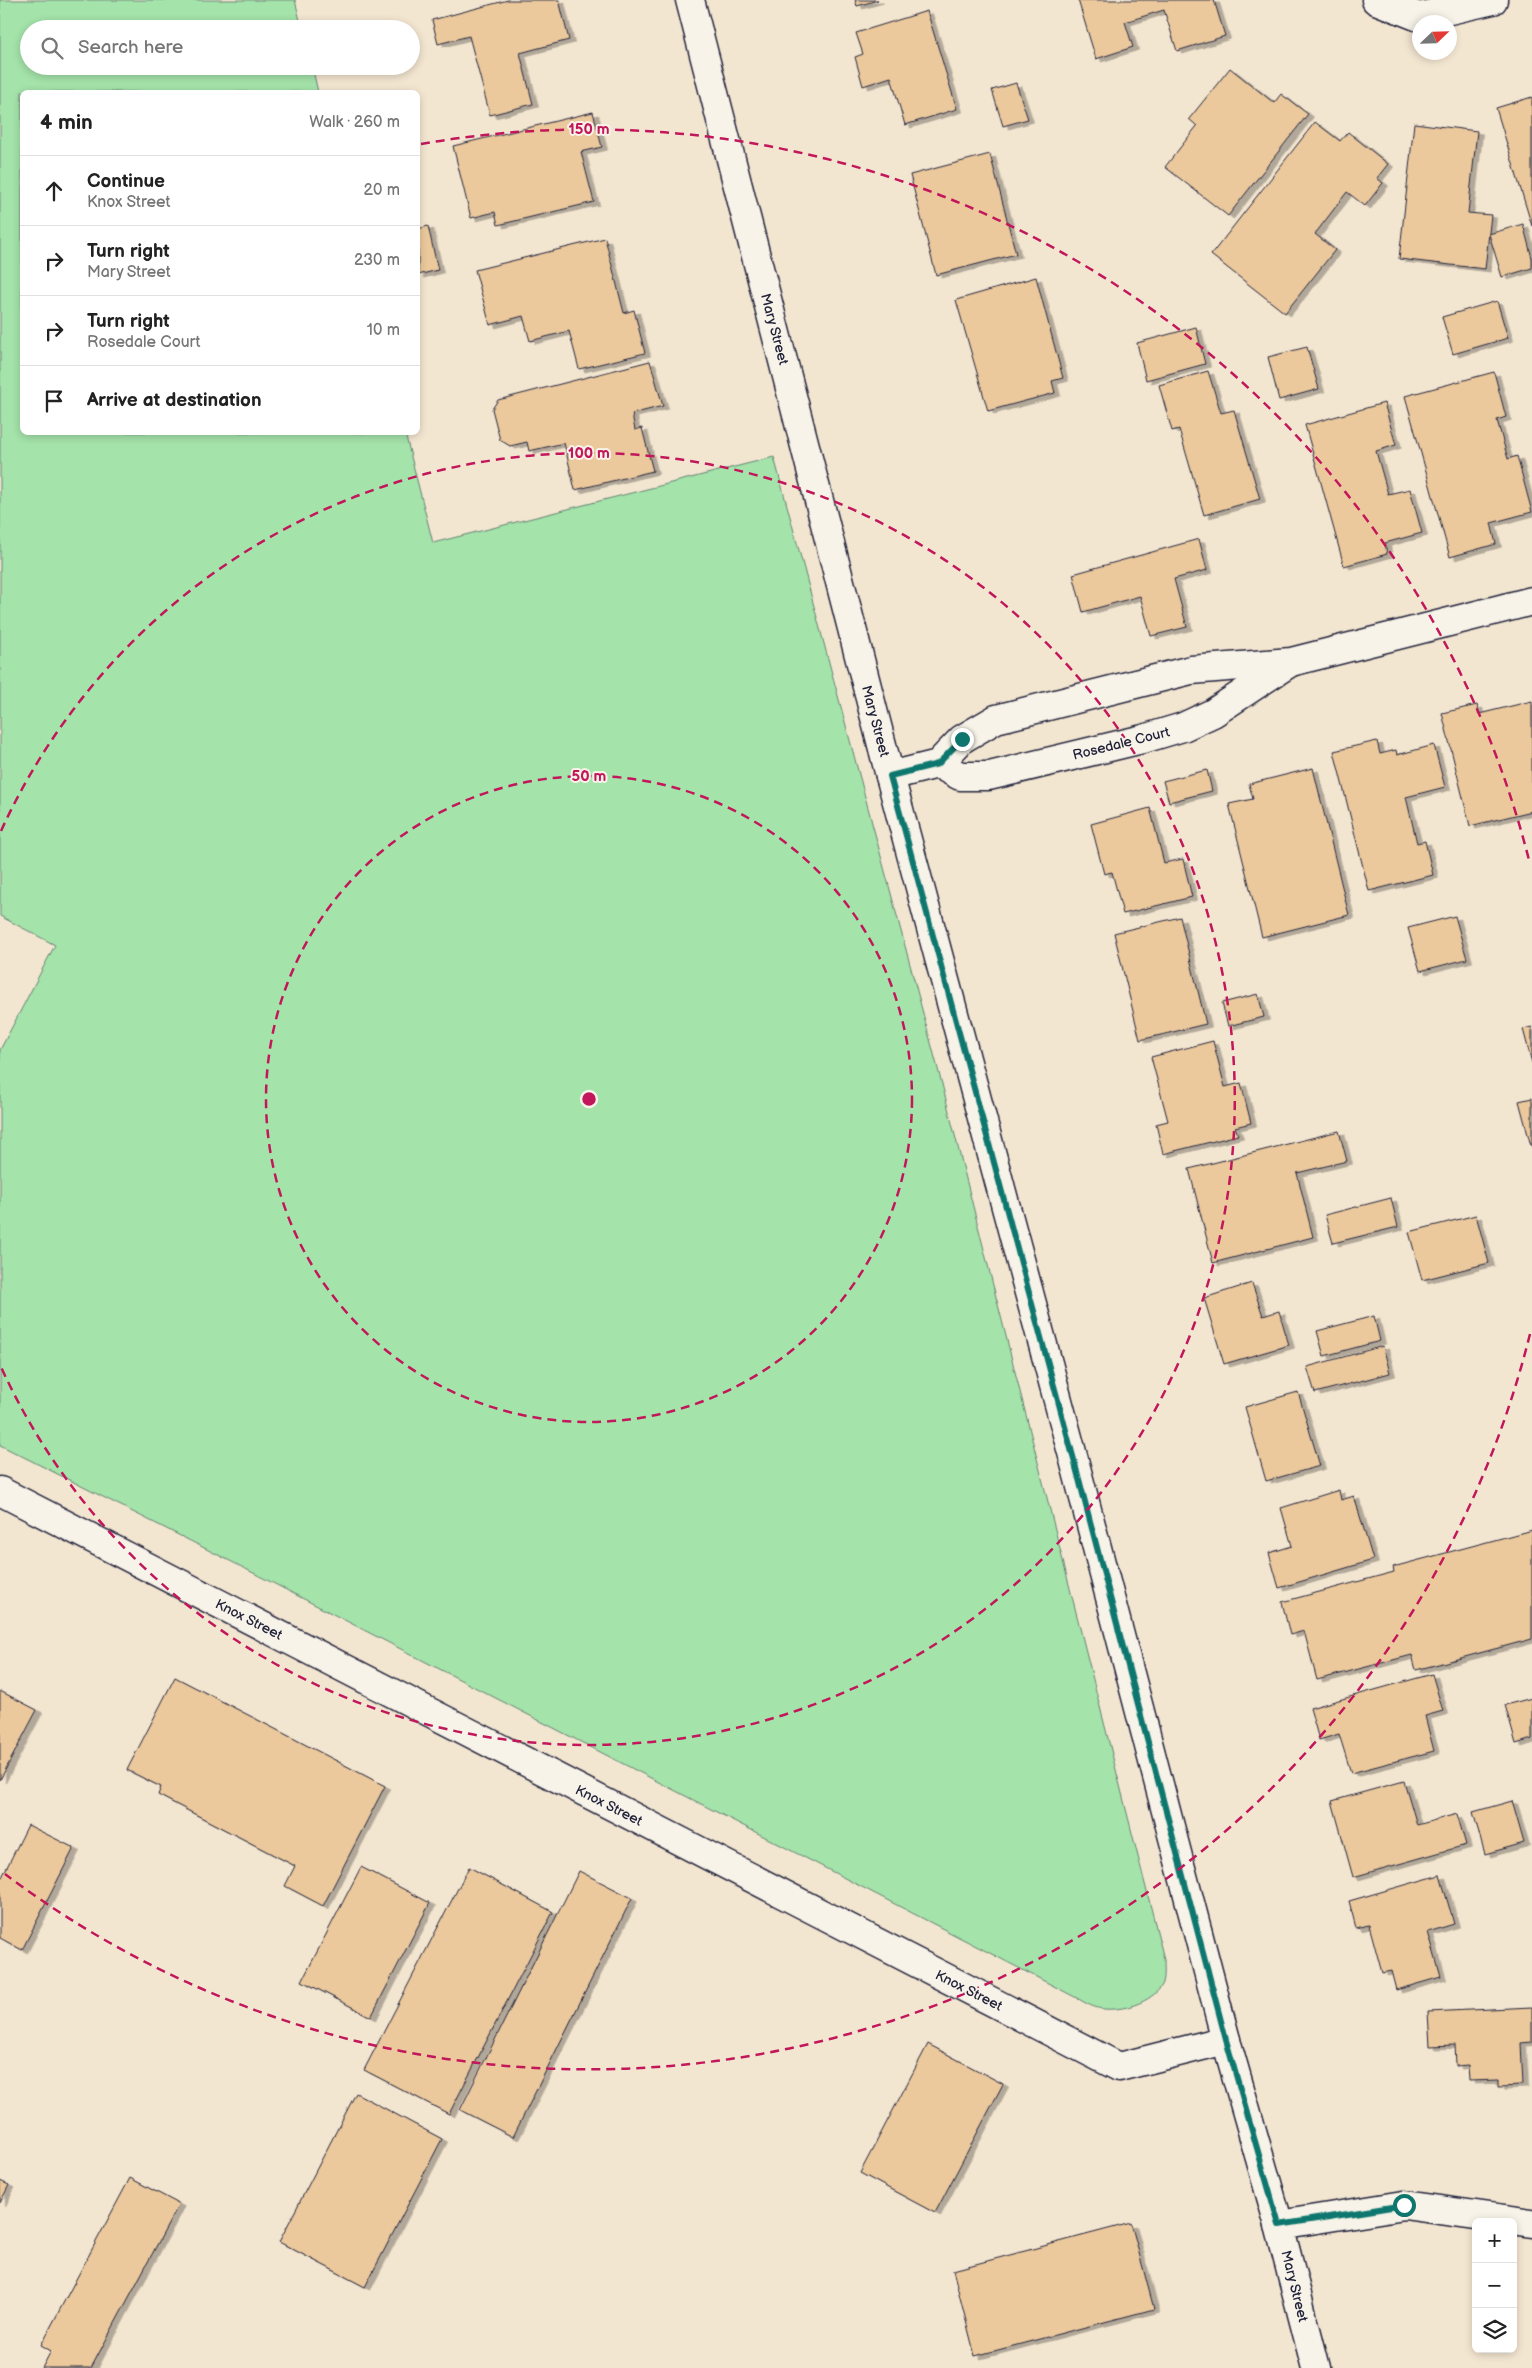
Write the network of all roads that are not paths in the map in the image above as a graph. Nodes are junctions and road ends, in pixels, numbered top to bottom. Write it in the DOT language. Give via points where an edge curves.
graph roads {
  1 [pos="690,0"];
  2 [pos="1376,0"];
  3 [pos="1493,0"];
  4 [pos="1532,601"];
  5 [pos="1291,662"];
  6 [pos="938,764"];
  7 [pos="890,776"];
  8 [pos="0,1491"];
  9 [pos="1226,2040"];
  10 [pos="1532,2223"];
  11 [pos="1279,2225"];
  12 [pos="1316,2368"];
  1 -- 7 [label="street, Mary Street"];
  2 -- 3 [label="street" via="1419,16"];
  4 -- 5 [label="street, Rosedale Court"];
  5 -- 6 [label="street, Rosedale Court" via="1191,670 996,719 962,739"];
  5 -- 6 [label="street, Rosedale Court" via="1213,713 1183,727 1143,739 989,776 960,776"];
  6 -- 7 [label="street"];
  7 -- 9 [label="street, Mary Street"];
  8 -- 9 [label="street, Knox Street" via="1119,2067"];
  9 -- 11 [label="street, Mary Street"];
  10 -- 11 [label="street" via="1404,2205"];
  11 -- 12 [label="street, Mary Street"];
}
